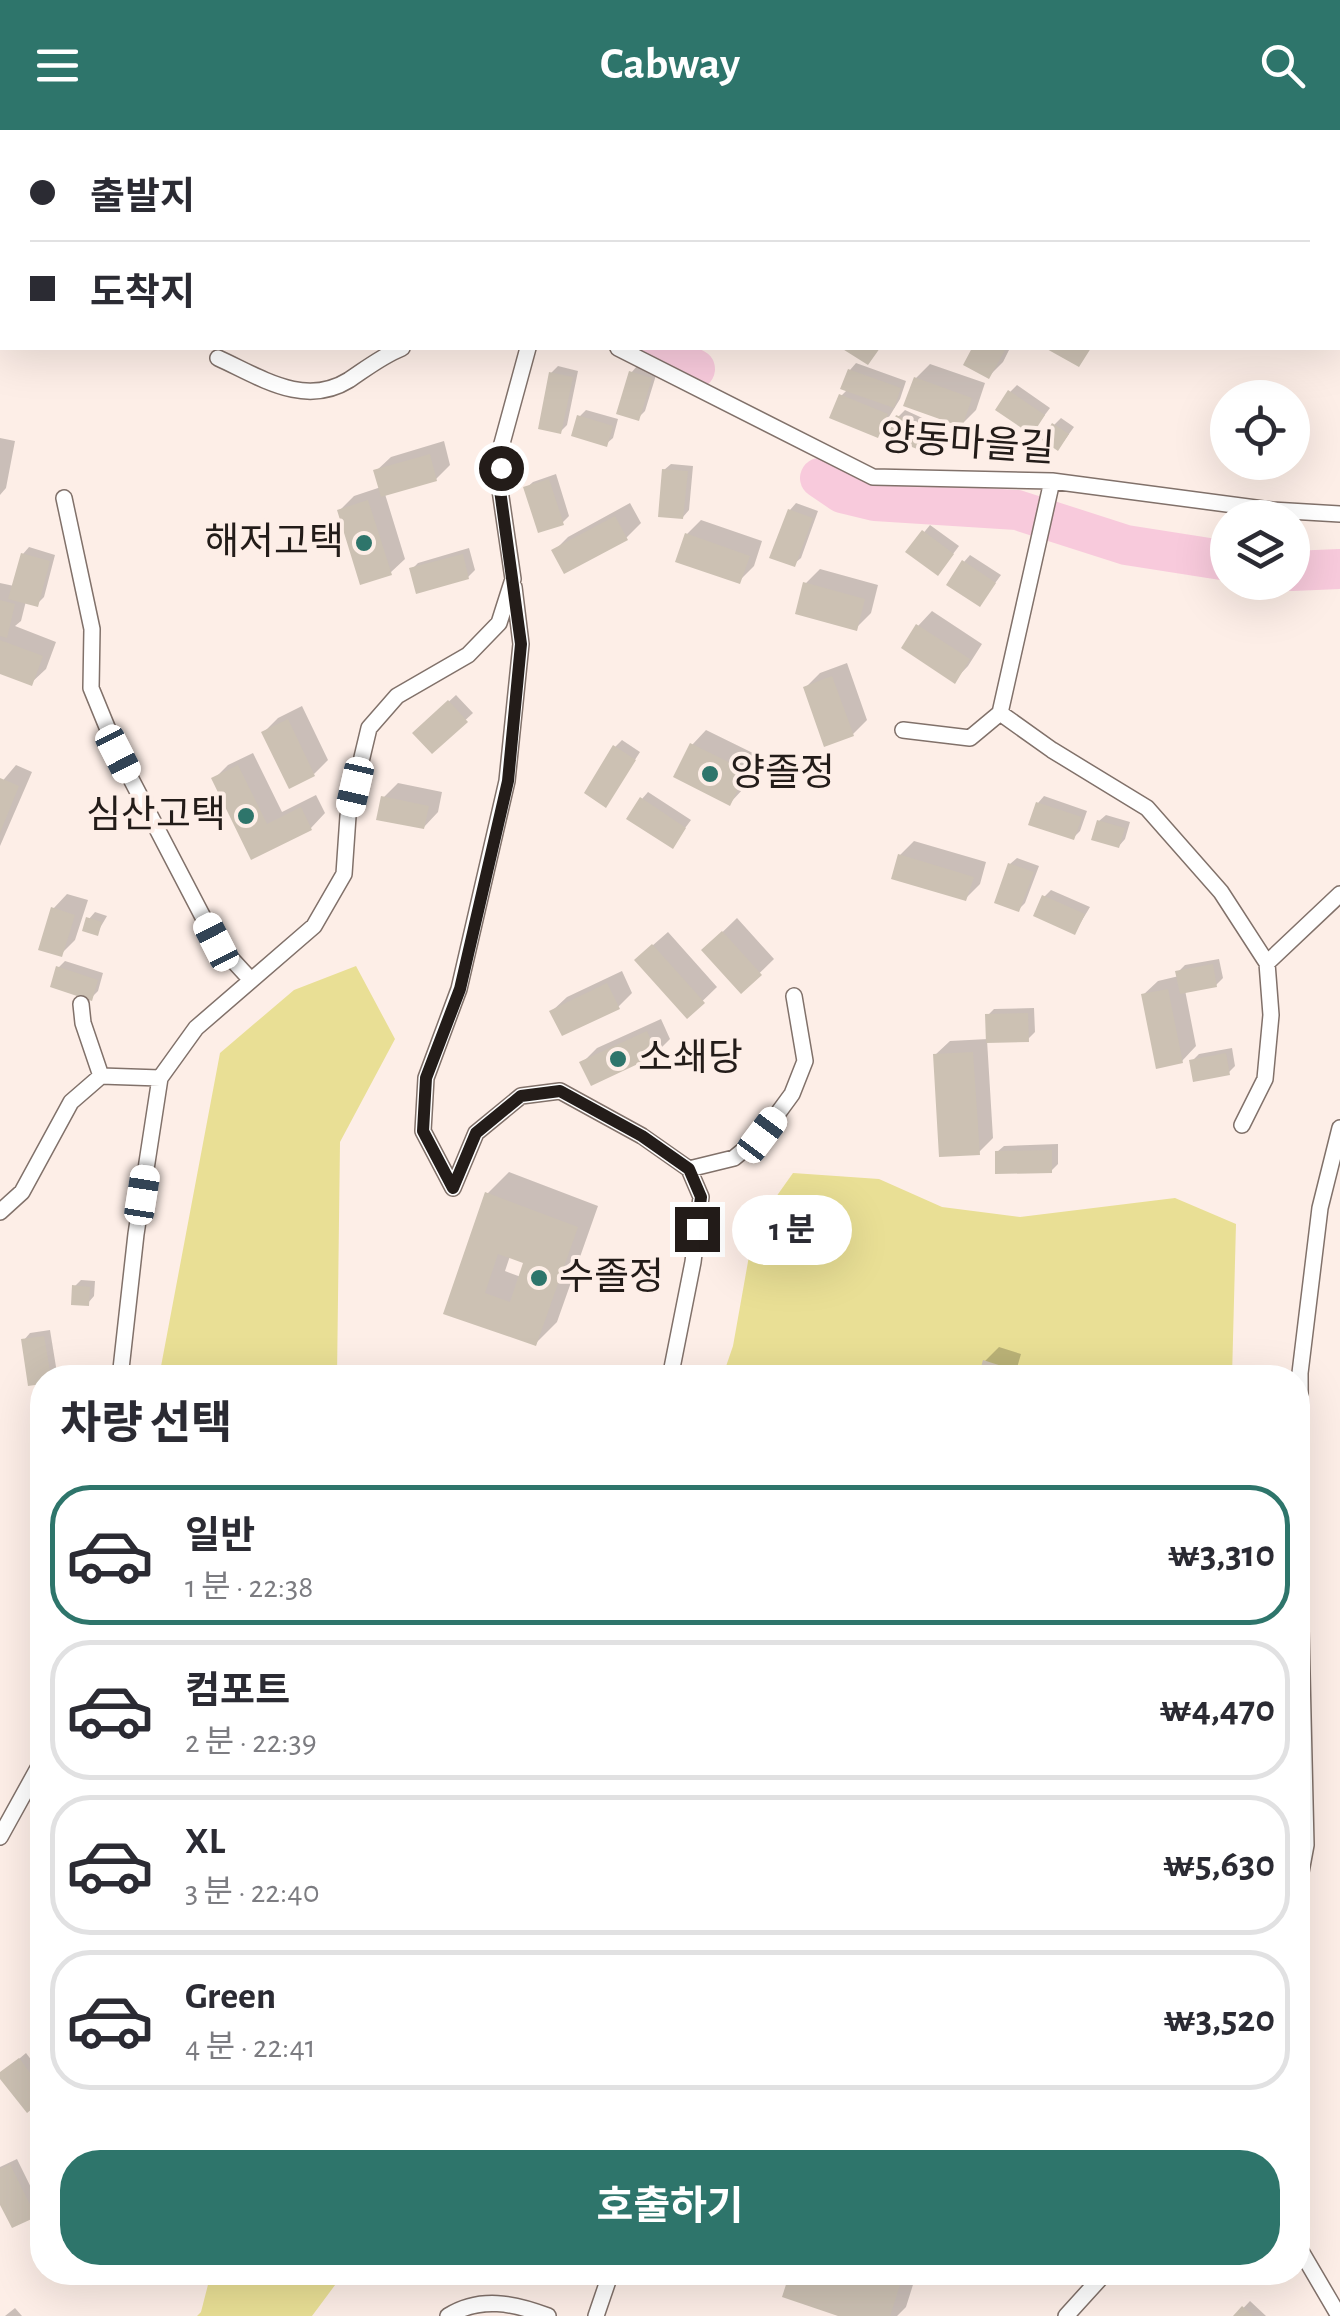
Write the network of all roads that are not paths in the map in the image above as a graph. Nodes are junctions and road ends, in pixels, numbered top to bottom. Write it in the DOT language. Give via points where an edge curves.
graph roads {
  1 [pos="397,350"];
  2 [pos="527,350"];
  3 [pos="622,350"];
  4 [pos="218,358"];
  5 [pos="1052,483"];
  6 [pos="64,498"];
  7 [pos="1340,514"];
  8 [pos="513,578"];
  9 [pos="1000,713"];
  10 [pos="903,730"];
  11 [pos="1340,894"];
  12 [pos="1266,964"];
  13 [pos="250,979"];
  14 [pos="794,996"];
  15 [pos="80,1004"];
  16 [pos="102,1076"];
  17 [pos="160,1078"];
  18 [pos="1242,1124"];
  19 [pos="1340,1128"];
  20 [pos="689,1169"];
  21 [pos="0,1212"];
  22 [pos="121,1365"];
  23 [pos="673,1365"];
  24 [pos="1301,1365"];
  25 [pos="30,1783"];
  26 [pos="0,1837"];
  27 [pos="1310,2266"];
  28 [pos="606,2285"];
  29 [pos="1094,2285"];
  30 [pos="448,2316"];
  31 [pos="548,2316"];
  32 [pos="596,2316"];
  33 [pos="1066,2316"];
  34 [pos="1340,2316"];
  1 -- 4 [label="lane" via="347,382 294,393"];
  2 -- 8 [label="lane" via="501,447"];
  3 -- 5 [label="lane, 양동마을길" via="874,477"];
  5 -- 7 [label="lane, 양동마을길"];
  5 -- 9 [label="lane"];
  6 -- 13 [label="lane" via="92,629 91,688 216,942"];
  8 -- 13 [label="lane" via="489,634 468,655 397,696 369,728 348,816 344,874 314,926"];
  8 -- 20 [label="lane" via="521,644 508,781 460,989 426,1078 423,1131 453,1188 476,1133 521,1096 560,1091"];
  9 -- 10 [label="lane" via="970,738"];
  9 -- 12 [label="lane" via="1147,808 1221,892"];
  11 -- 12 [label="lane"];
  12 -- 18 [label="lane" via="1272,1015 1265,1079"];
  13 -- 17 [label="lane" via="196,1028"];
  14 -- 20 [label="lane" via="805,1061 792,1094 762,1135 734,1158"];
  15 -- 16 [label="lane"];
  16 -- 17 [label="lane"];
  16 -- 21 [label="lane" via="70,1102 22,1192"];
  17 -- 22 [label="lane"];
  19 -- 24 [label="lane" via="1320,1208"];
  20 -- 23 [label="lane" via="701,1197"];
  25 -- 26 [label="lane"];
  27 -- 34 [label="lane"];
  28 -- 32 [label="lane"];
  29 -- 33 [label="lane"];
  30 -- 31 [label="lane" via="475,2303 518,2304"];
}
